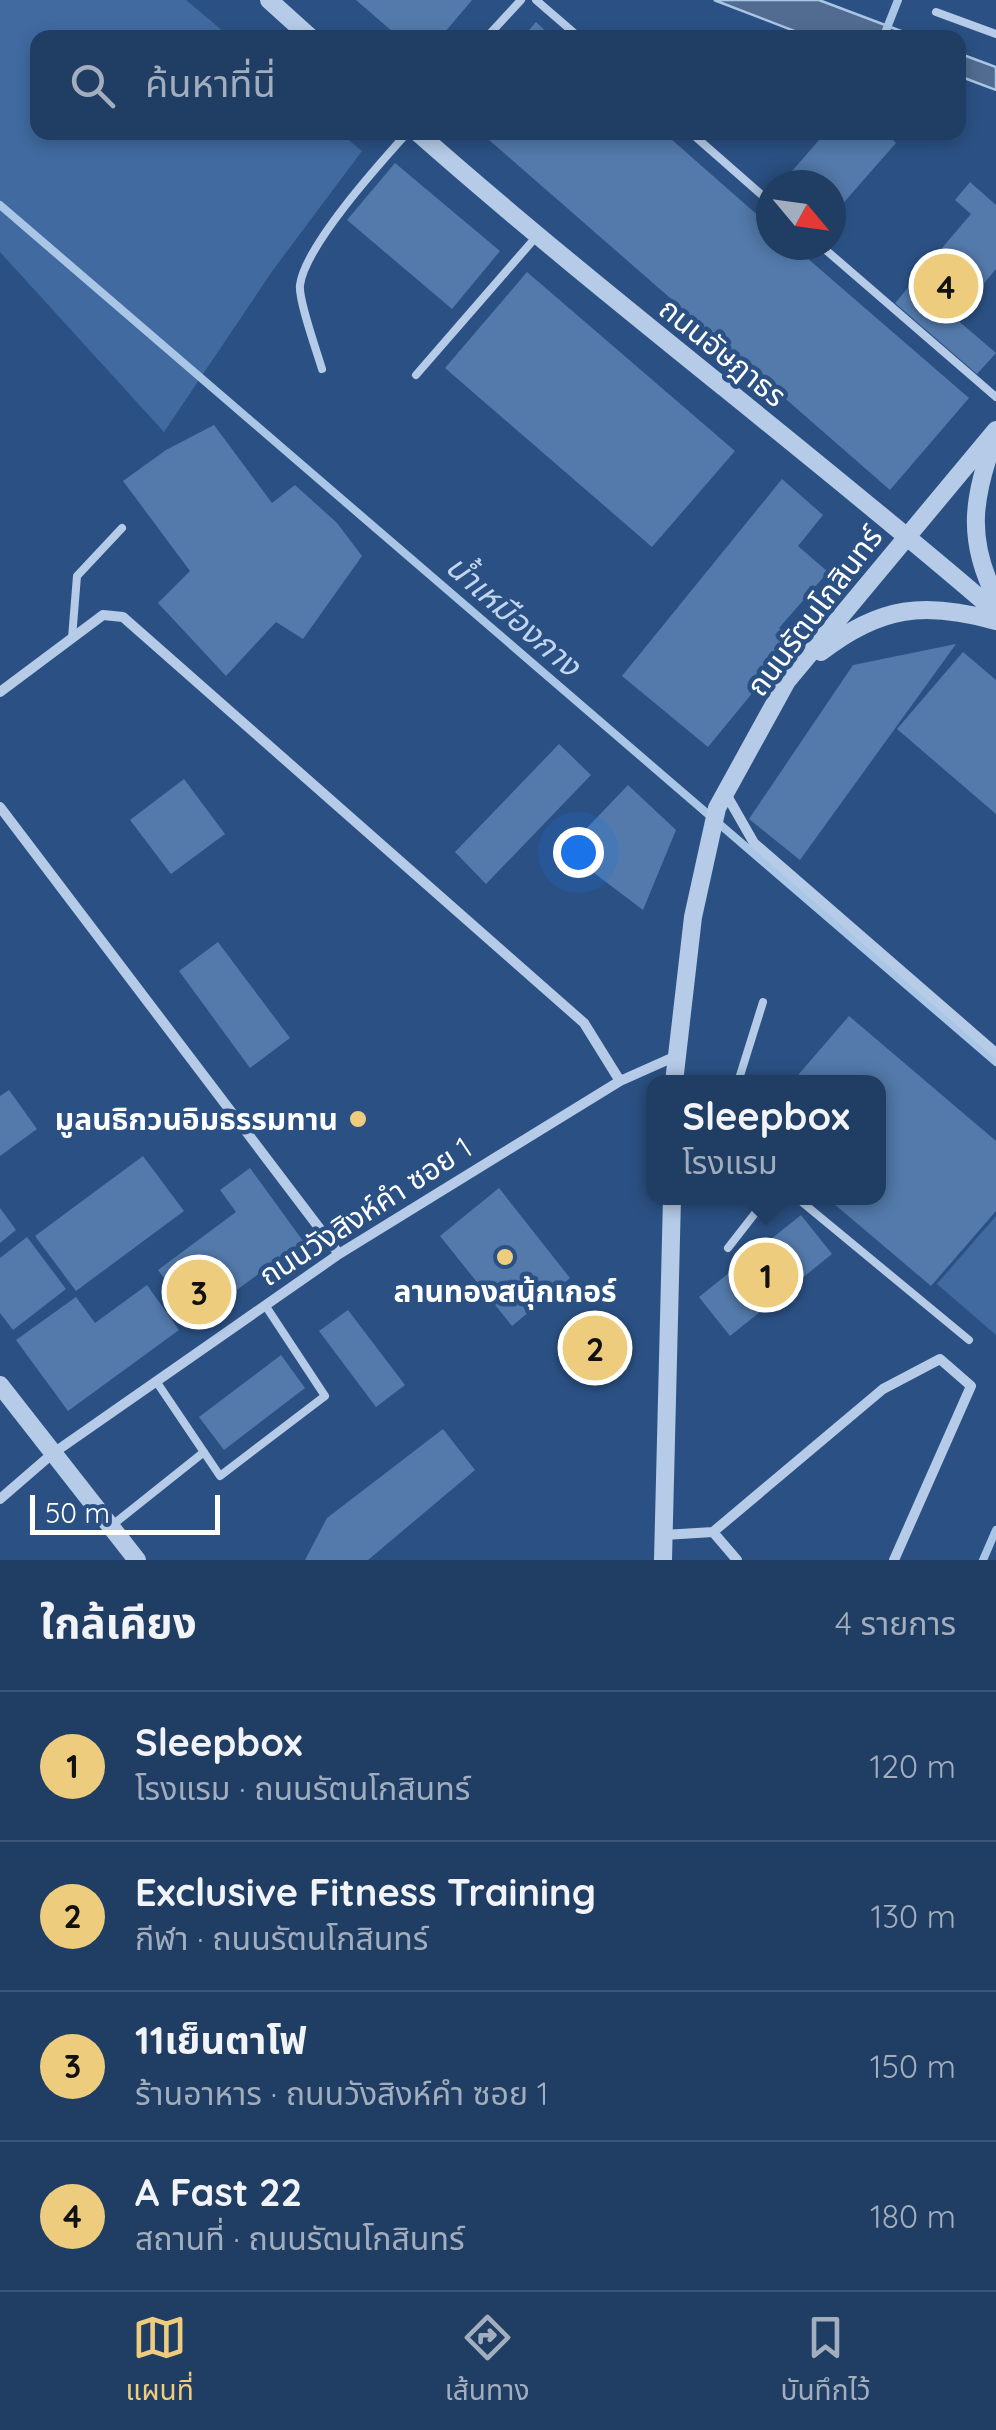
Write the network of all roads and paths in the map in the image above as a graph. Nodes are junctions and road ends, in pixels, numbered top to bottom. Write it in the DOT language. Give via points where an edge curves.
graph roads {
  1 [pos="269,0"];
  2 [pos="521,0"];
  3 [pos="536,0"];
  4 [pos="936,12"];
  5 [pos="302,30"];
  6 [pos="493,30"];
  7 [pos="571,30"];
  8 [pos="996,34"];
  9 [pos="401,140"];
  10 [pos="425,140"];
  11 [pos="699,140"];
  12 [pos="756,190"];
  13 [pos="536,236"];
  14 [pos="837,260"];
  15 [pos="322,368"];
  16 [pos="416,375"];
  17 [pos="996,397"];
  18 [pos="996,432"];
  19 [pos="122,528"];
  20 [pos="907,535"];
  21 [pos="996,598"];
  22 [pos="996,612"];
  23 [pos="996,622"];
  24 [pos="72,638"];
  25 [pos="796,670"];
  26 [pos="0,692"];
  27 [pos="721,800"];
  28 [pos="0,807"];
  29 [pos="763,1002"];
  30 [pos="996,1053"];
  31 [pos="674,1058"];
  32 [pos="674,1075"];
  33 [pos="740,1075"];
  34 [pos="620,1082"];
  35 [pos="672,1205"];
  36 [pos="761,1205"];
  37 [pos="805,1205"];
  38 [pos="728,1248"];
  39 [pos="339,1254"];
  40 [pos="265,1305"];
  41 [pos="969,1340"];
  42 [pos="156,1382"];
  43 [pos="0,1385"];
  44 [pos="204,1452"];
  45 [pos="52,1454"];
  46 [pos="0,1499"];
  47 [pos="110,1527"];
  48 [pos="713,1532"];
  49 [pos="664,1535"];
  50 [pos="137,1560"];
  51 [pos="663,1560"];
  52 [pos="737,1560"];
  53 [pos="894,1560"];
  1 -- 5 [label="street"];
  2 -- 6 [label="lane"];
  3 -- 7 [label="lane"];
  4 -- 8 [label="lane"];
  9 -- 15 [label="lane" via="344,208 299,287"];
  10 -- 13 [label="street, ถนนอัษฎาธร"];
  11 -- 12 [label="lane"];
  13 -- 16 [label="lane"];
  13 -- 20 [label="street, ถนนอัษฎาธร"];
  14 -- 17 [label="lane"];
  18 -- 20 [label="street, ถนนรัตนโกสินทร์"];
  18 -- 21 [label="street" via="974,533"];
  19 -- 24 [label="lane" via="77,576"];
  20 -- 22 [label="street, ถนนอัษฎาธร"];
  20 -- 25 [label="street, ถนนรัตนโกสินทร์"];
  23 -- 25 [label="street" via="939,609 888,613"];
  24 -- 26 [label="street"];
  24 -- 34 [label="street" via="104,615 123,616 584,1024"];
  25 -- 27 [label="street, ถนนรัตนโกสินทร์"];
  27 -- 30 [label="street" via="754,843"];
  27 -- 31 [label="street, ถนนรัตนโกสินทร์" via="694,908"];
  28 -- 39 [label="street"];
  29 -- 33 [label="lane"];
  31 -- 32 [label="street, ถนนรัตนโกสินทร์"];
  31 -- 34 [label="street, ถนนวังสิงห์คำ ซอย 1"];
  34 -- 39 [label="street, ถนนวังสิงห์คำ ซอย 1"];
  35 -- 49 [label="street"];
  36 -- 38 [label="lane"];
  37 -- 41 [label="lane"];
  39 -- 40 [label="street, ถนนวังสิงห์คำ ซอย 1"];
  40 -- 42 [label="street, ถนนวังสิงห์คำ ซอย 1"];
  40 -- 44 [label="lane" via="325,1396 220,1476"];
  42 -- 44 [label="lane"];
  42 -- 45 [label="street, ถนนวังสิงห์คำ ซอย 1"];
  43 -- 45 [label="street"];
  44 -- 47 [label="lane"];
  45 -- 46 [label="street, ถนนวังสิงห์คำ ซอย 1"];
  45 -- 47 [label="street"];
  47 -- 50 [label="street"];
  48 -- 49 [label="street"];
  48 -- 52 [label="street"];
  48 -- 53 [label="street" via="883,1389 940,1359 971,1386"];
  49 -- 51 [label="street"];
}
